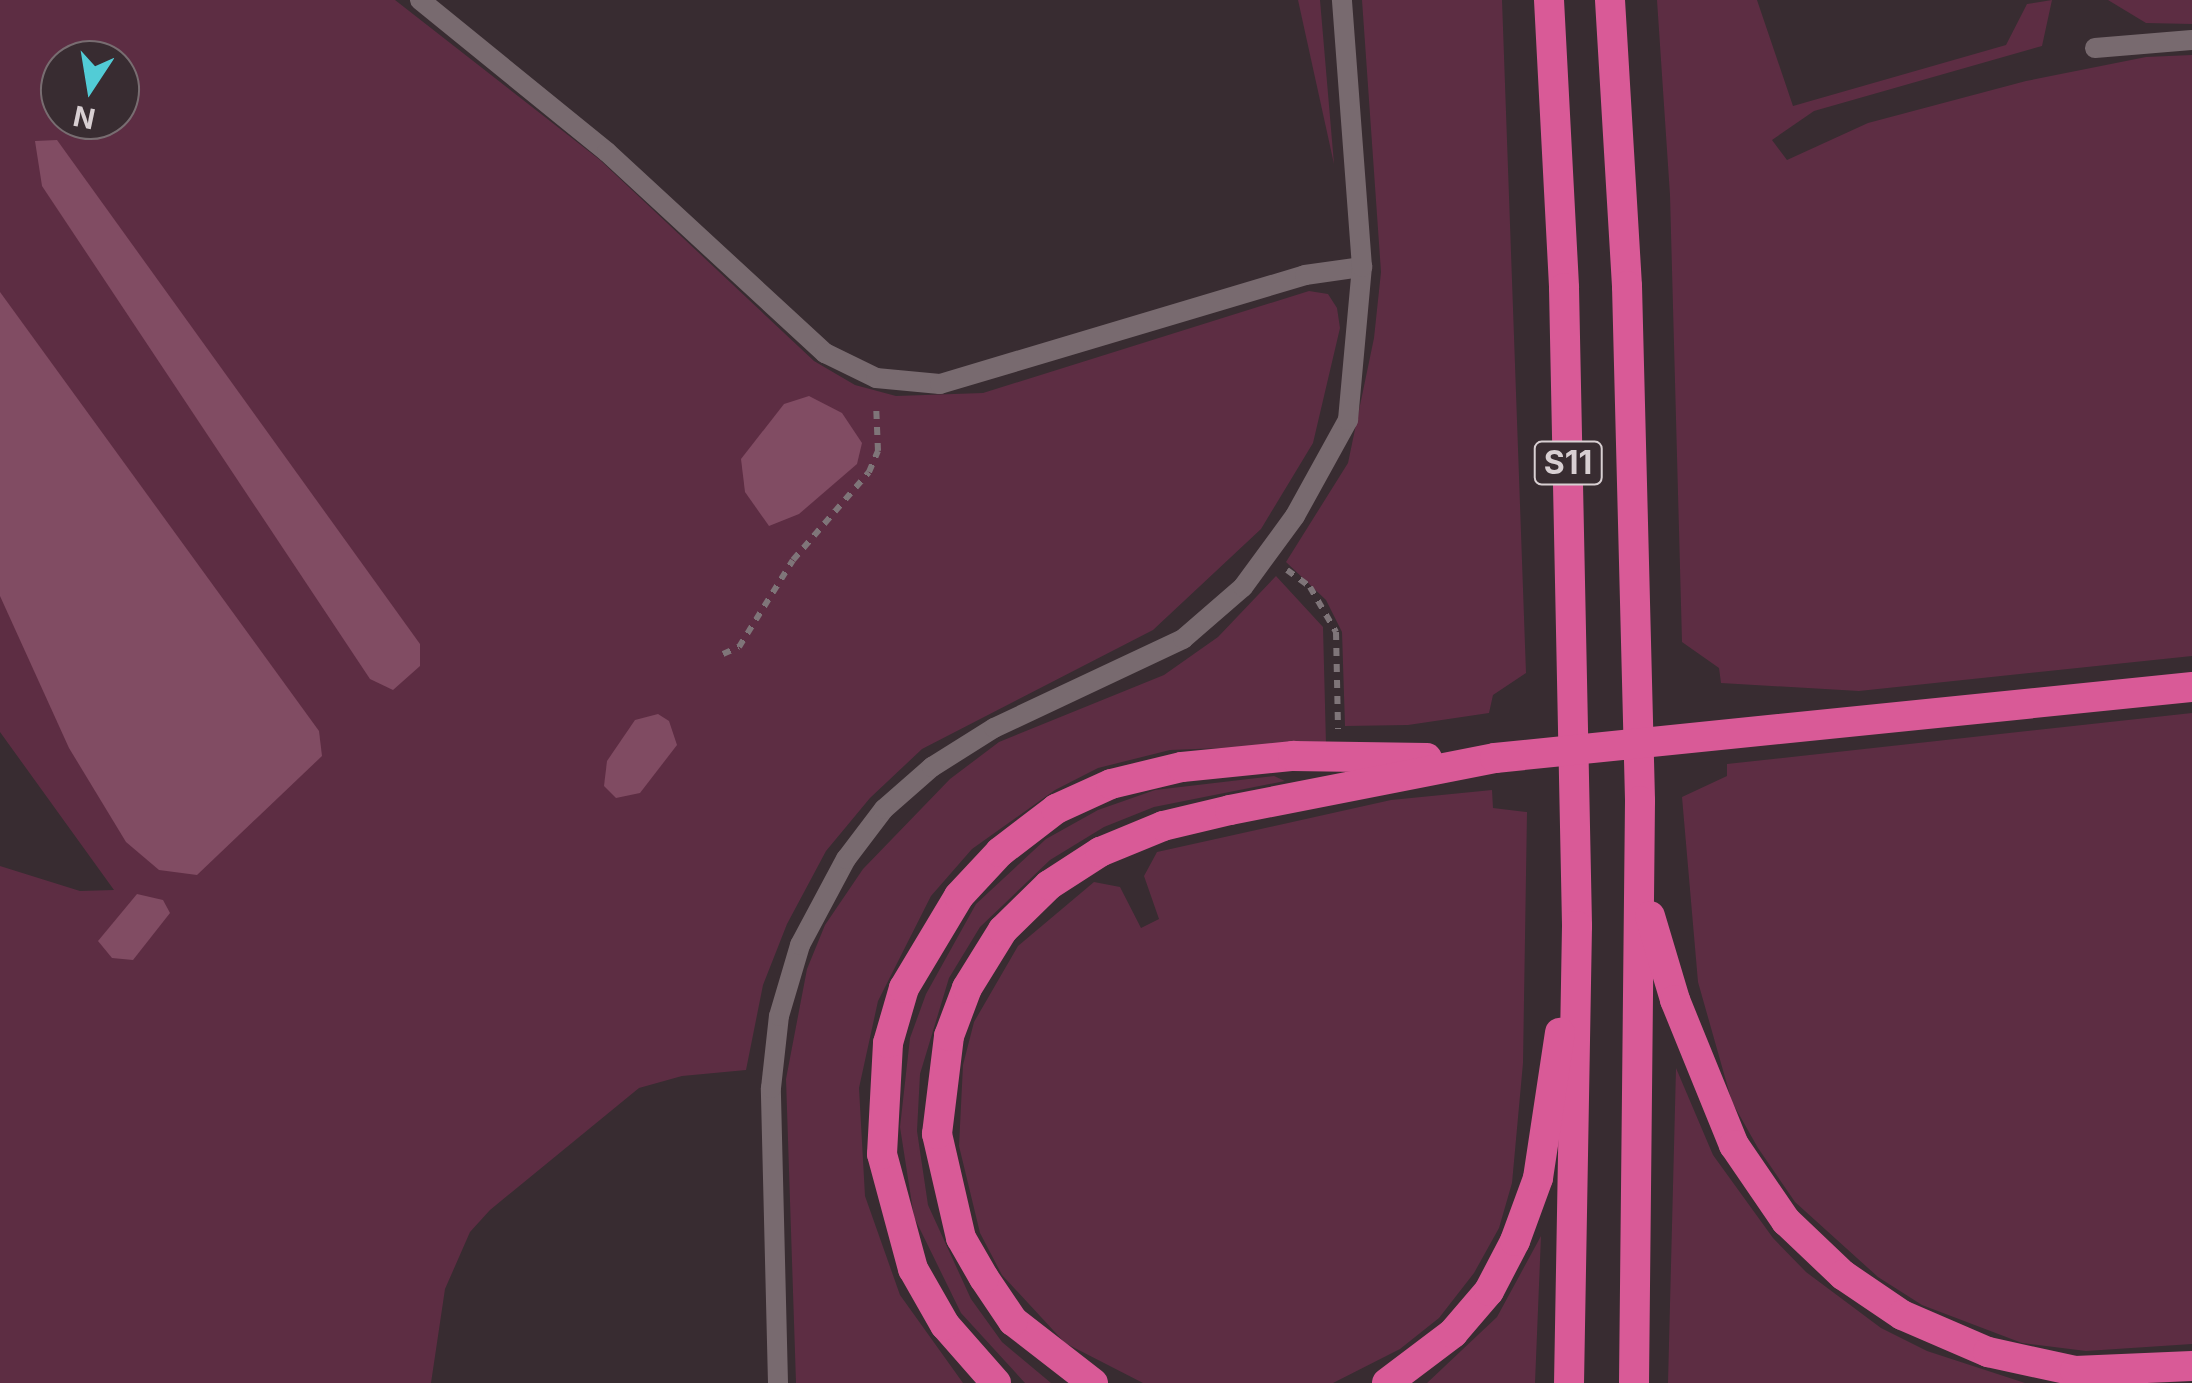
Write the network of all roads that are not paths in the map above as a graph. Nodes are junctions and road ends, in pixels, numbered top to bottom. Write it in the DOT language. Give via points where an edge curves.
graph roads {
  1 [pos="420,0"];
  2 [pos="1342,0"];
  3 [pos="1548,0"];
  4 [pos="1610,0"];
  5 [pos="2192,40"];
  6 [pos="2094,48"];
  7 [pos="1362,266"];
  8 [pos="2192,687"];
  9 [pos="1495,758"];
  10 [pos="1640,881"];
  11 [pos="1577,926"];
  12 [pos="2192,1366"];
  13 [pos="778,1383"];
  14 [pos="996,1383"];
  15 [pos="1093,1383"];
  16 [pos="1387,1383"];
  17 [pos="1570,1383"];
  18 [pos="1634,1383"];
  1 -- 7 [label="lane" via="607,152 825,353 876,378 940,384 1305,275"];
  2 -- 7 [label="lane"];
  3 -- 11 [label="highway, S11" via="1564,288"];
  4 -- 10 [label="highway, S11" via="1627,286"];
  5 -- 6 [label="lane"];
  7 -- 13 [label="lane" via="1348,420 1243,586 1183,639 994,728 932,768 884,810 846,858 800,945 779,1016 772,1088"];
  8 -- 9 [label="highway"];
  9 -- 14 [label="highway" via="1293,756 1182,767 1111,784 1056,810 1000,852 959,896 929,940 899,1006 881,1097 882,1154 913,1269 944,1326"];
  9 -- 15 [label="highway" via="1163,826 1048,885 1002,930 948,1036 938,1090 944,1181 961,1238 1013,1321"];
  10 -- 12 [label="highway" via="1674,1000 1734,1145 1786,1221 1843,1275 1902,1315 1988,1352 2075,1372"];
  10 -- 18 [label="highway, S11"];
  11 -- 16 [label="highway" via="1538,1178 1515,1241 1490,1292 1453,1333"];
  11 -- 17 [label="highway, S11"];
}
